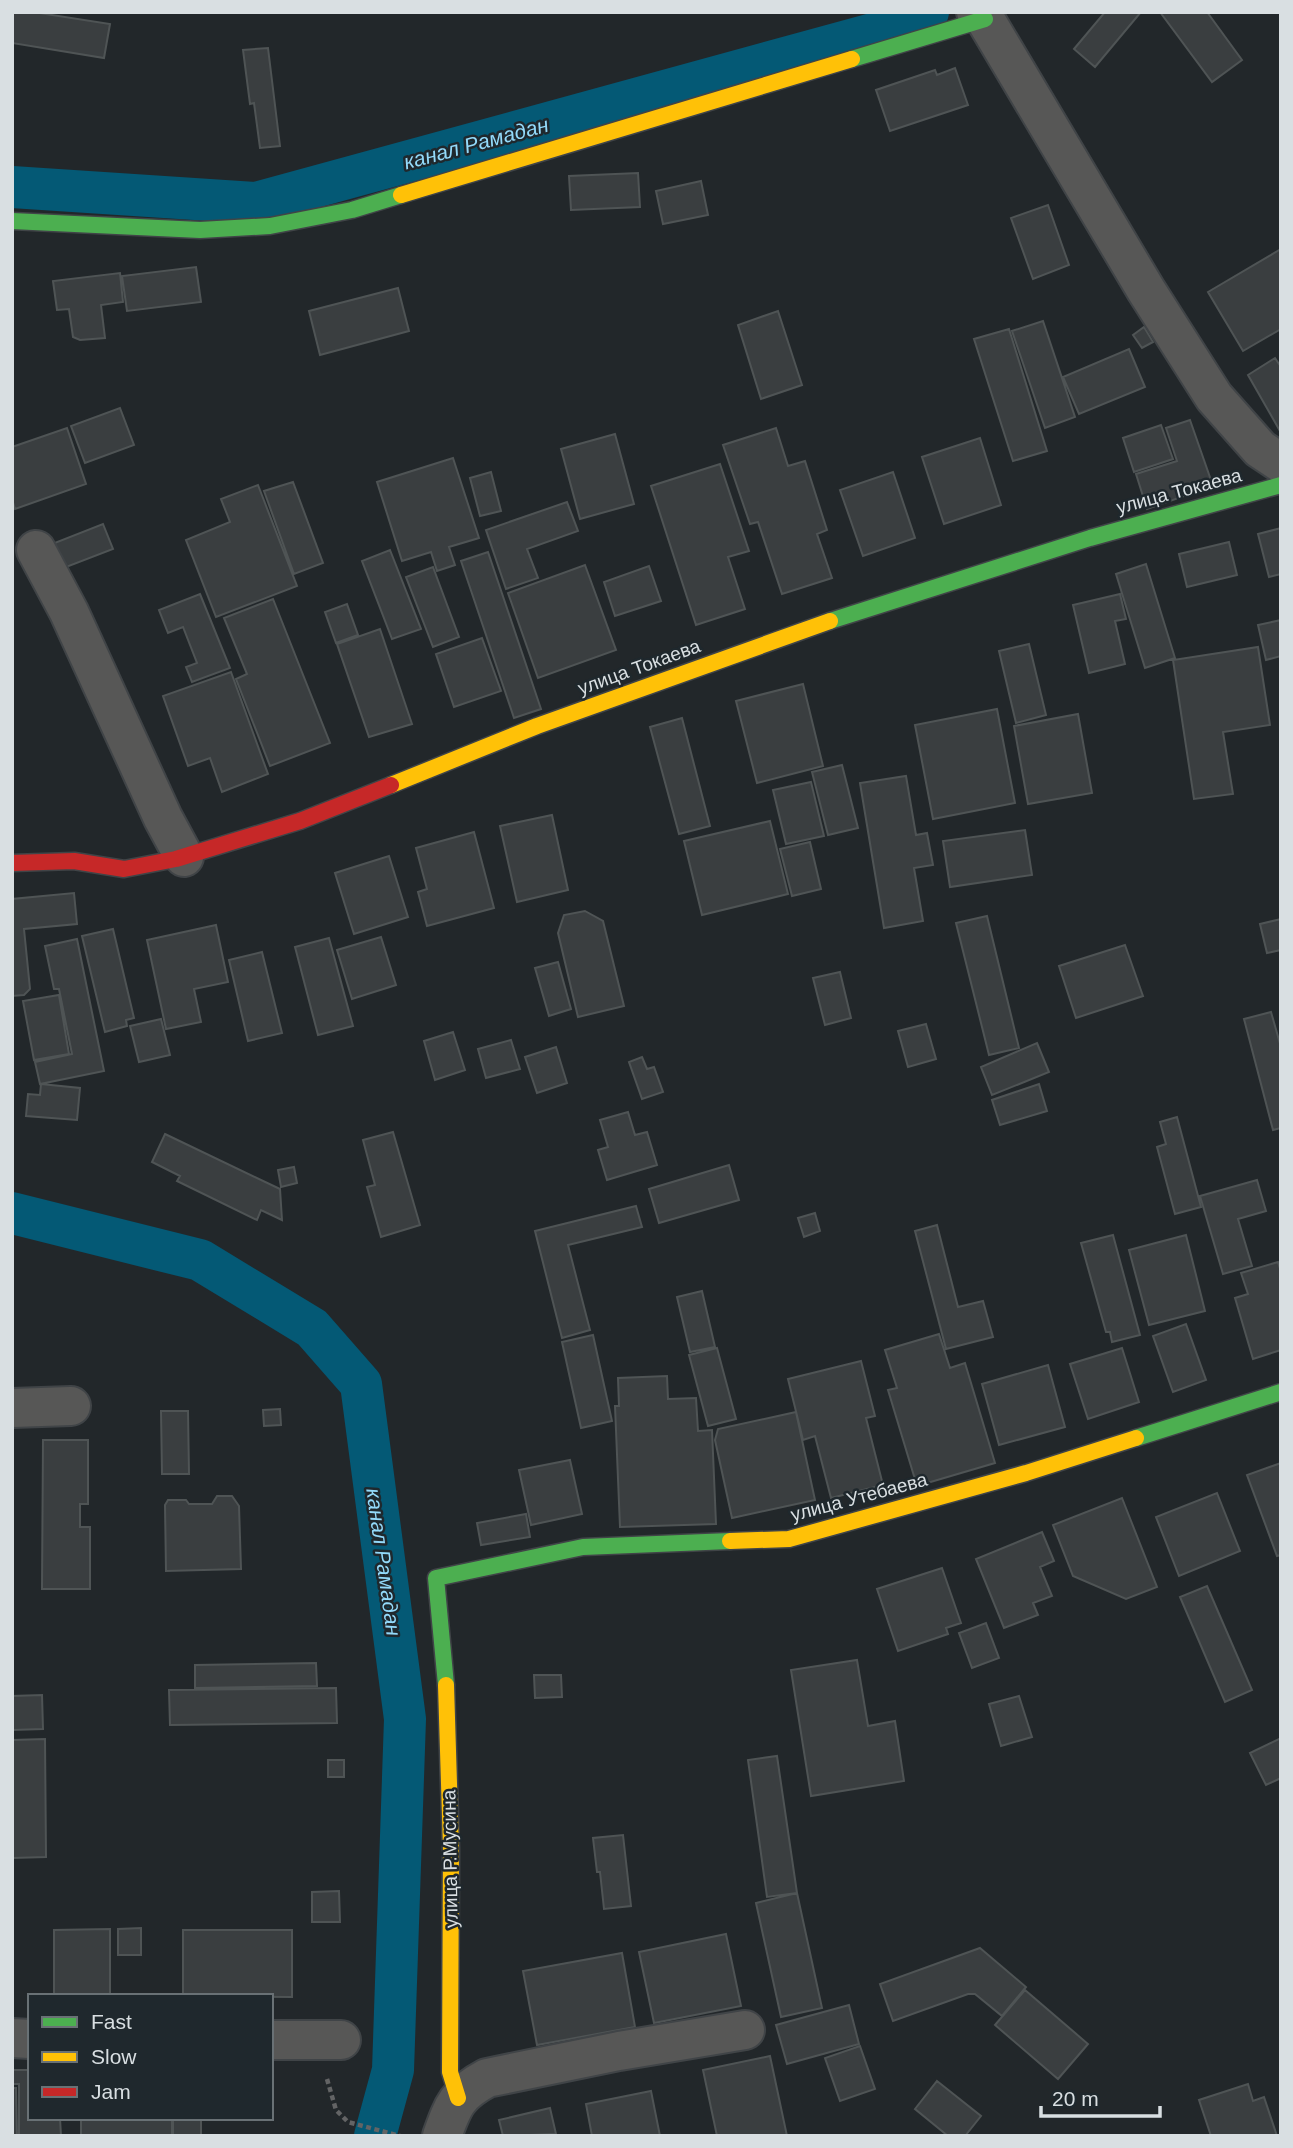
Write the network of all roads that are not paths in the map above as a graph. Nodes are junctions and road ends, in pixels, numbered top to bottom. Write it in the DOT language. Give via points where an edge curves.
graph roads {
  1 [pos="984,15"];
  2 [pos="12,221"];
  3 [pos="1281,463"];
  4 [pos="1281,485"];
  5 [pos="36,550"];
  6 [pos="184,857"];
  7 [pos="12,863"];
  8 [pos="1281,1392"];
  9 [pos="71,1406"];
  10 [pos="12,1408"];
  11 [pos="436,1578"];
  12 [pos="745,2030"];
  13 [pos="273,2040"];
  14 [pos="325,2040"];
  15 [pos="458,2098"];
  16 [pos="442,2136"];
  1 -- 2 [label="street" via="352,210 270,226 200,230"];
  1 -- 3 [label="street" via="1214,397 1260,449"];
  4 -- 6 [label="street, улица Токаева" via="1090,538 847,615 537,726 300,821"];
  5 -- 6 [label="street"];
  6 -- 7 [label="street, улица Токаева" via="124,869 74,862"];
  8 -- 11 [label="street, улица Утебаева" via="1026,1473 789,1539 583,1547"];
  9 -- 10 [label="street"];
  11 -- 15 [label="street, улица Р.Мусина" via="450,1797 450,2072"];
  12 -- 15 [label="street" via="487,2078"];
  13 -- 14 [label="street"];
  15 -- 16 [label="street"];
}
